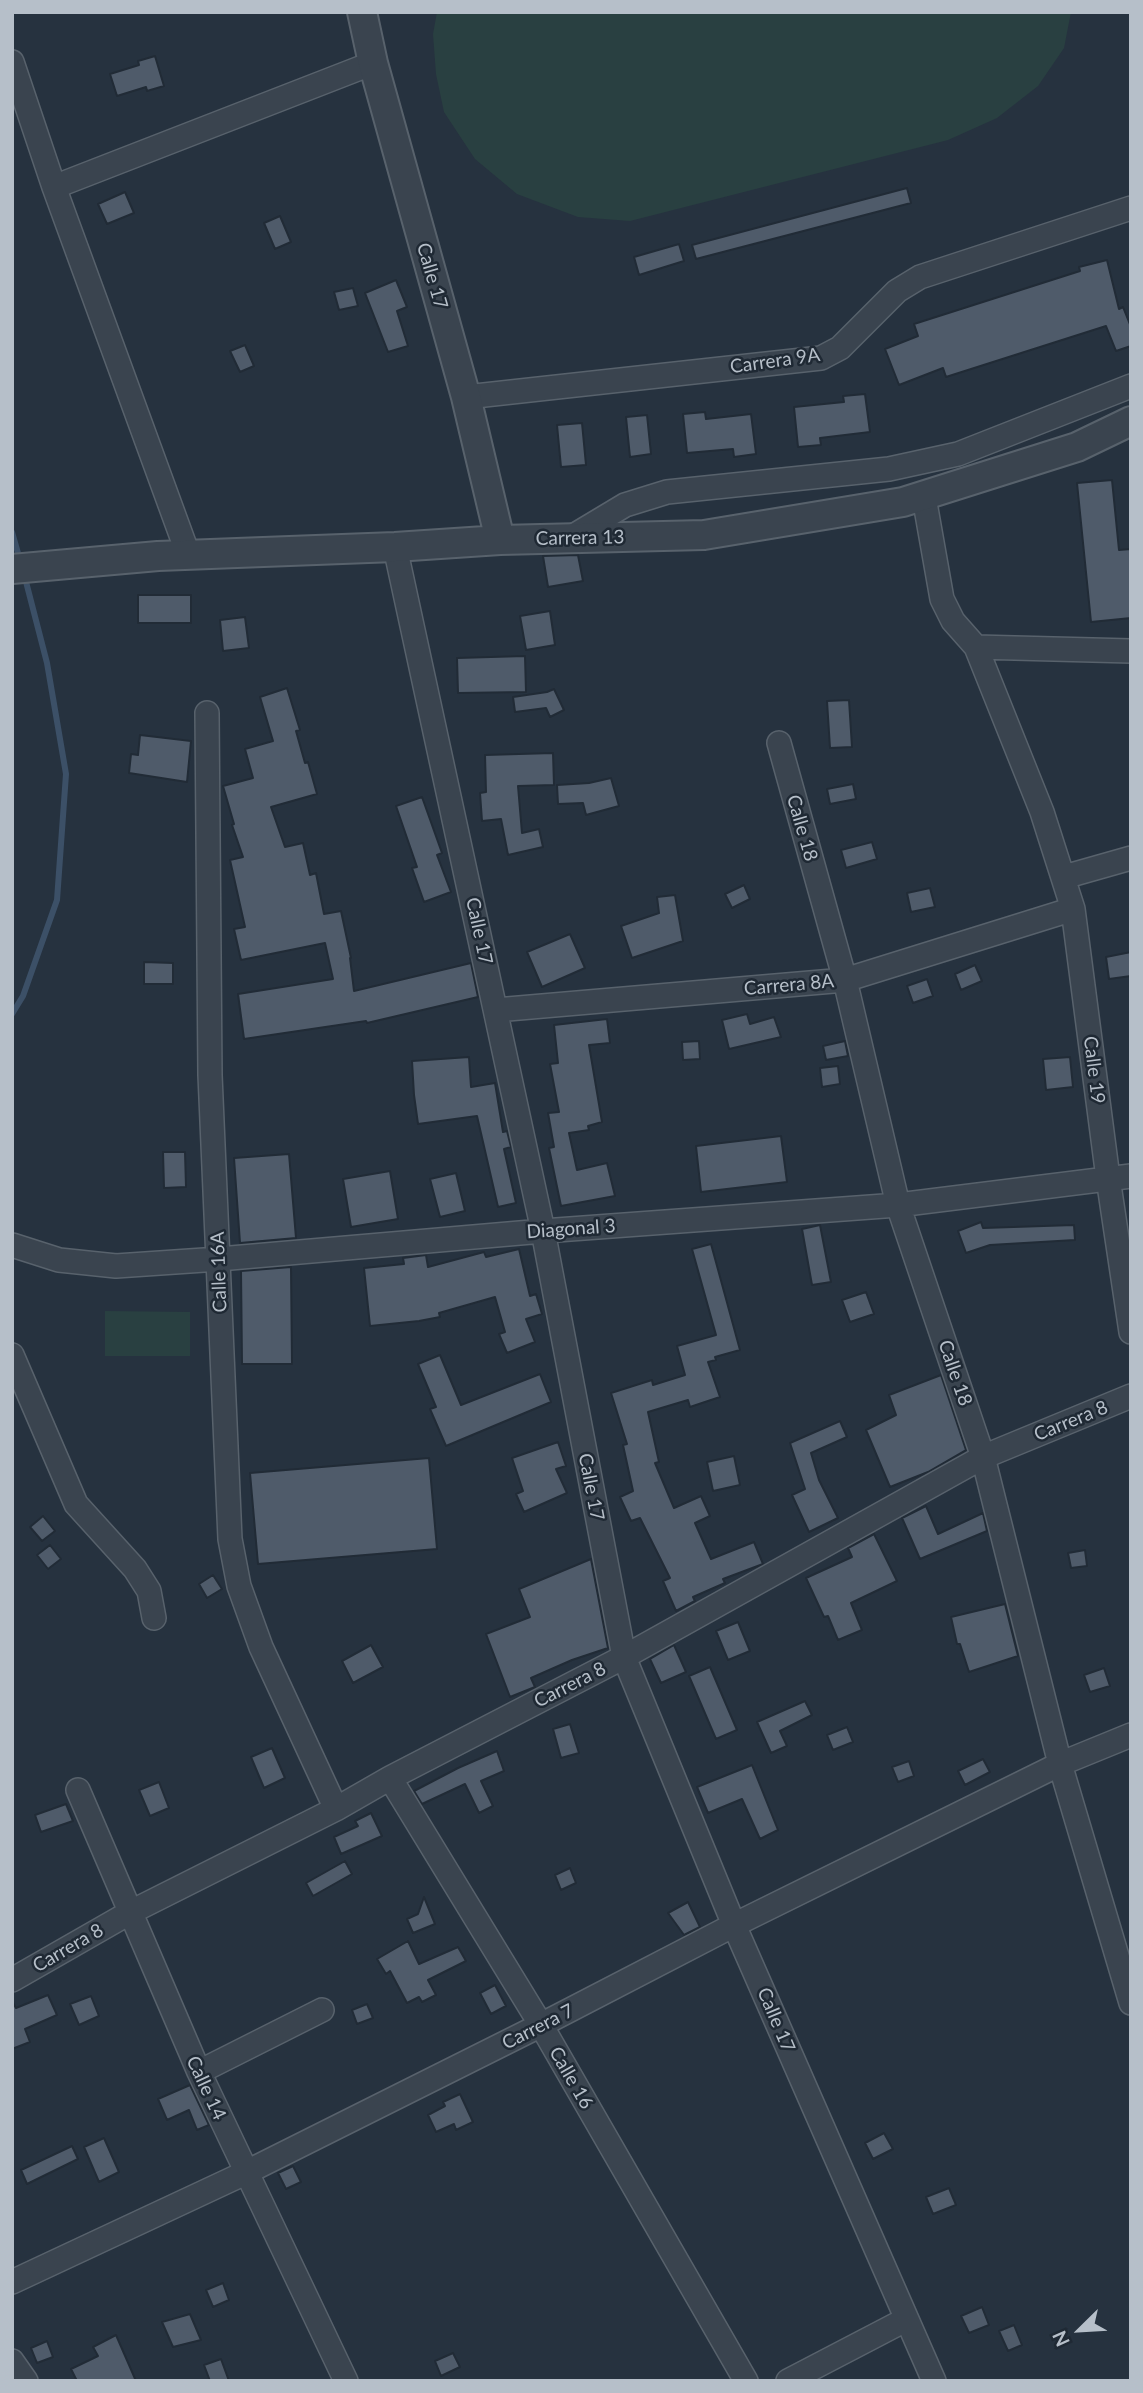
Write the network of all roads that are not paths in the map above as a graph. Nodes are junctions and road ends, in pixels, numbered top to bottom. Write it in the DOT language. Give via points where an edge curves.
graph roads {
  1 [pos="362,12"];
  2 [pos="12,62"];
  3 [pos="373,63"];
  4 [pos="54,187"];
  5 [pos="1131,208"];
  6 [pos="1131,386"];
  7 [pos="466,397"];
  8 [pos="1131,421"];
  9 [pos="924,497"];
  10 [pos="570,538"];
  11 [pos="500,540"];
  12 [pos="395,547"];
  13 [pos="188,554"];
  14 [pos="23,567"];
  15 [pos="976,647"];
  16 [pos="1131,651"];
  17 [pos="207,713"];
  18 [pos="779,743"];
  19 [pos="1131,858"];
  20 [pos="1064,877"];
  21 [pos="1073,909"];
  22 [pos="845,980"];
  23 [pos="496,1010"];
  24 [pos="1119,1177"];
  25 [pos="898,1205"];
  26 [pos="542,1231"];
  27 [pos="12,1245"];
  28 [pos="219,1259"];
  29 [pos="1131,1332"];
  30 [pos="12,1354"];
  31 [pos="1131,1396"];
  32 [pos="983,1457"];
  33 [pos="154,1618"];
  34 [pos="624,1657"];
  35 [pos="1131,1735"];
  36 [pos="1060,1764"];
  37 [pos="390,1779"];
  38 [pos="78,1790"];
  39 [pos="336,1809"];
  40 [pos="129,1913"];
  41 [pos="734,1925"];
  42 [pos="12,1980"];
  43 [pos="1130,2000"];
  44 [pos="322,2010"];
  45 [pos="541,2025"];
  46 [pos="198,2072"];
  47 [pos="245,2174"];
  48 [pos="12,2282"];
  49 [pos="905,2320"];
  50 [pos="12,2361"];
  51 [pos="26,2381"];
  52 [pos="346,2381"];
  53 [pos="746,2381"];
  54 [pos="788,2381"];
  55 [pos="933,2381"];
  1 -- 3 [label="street, Calle 17"];
  2 -- 4 [label="street"];
  3 -- 4 [label="street"];
  3 -- 7 [label="street, Calle 17"];
  4 -- 13 [label="street"];
  5 -- 7 [label="street, Carrera 9A" via="920,277 897,291 840,348 821,358"];
  6 -- 10 [label="street" via="958,454 889,469 667,492 625,505"];
  7 -- 11 [label="street, Calle 17"];
  8 -- 9 [label="street, Carrera 13" via="1077,447"];
  9 -- 10 [label="street, Carrera 13" via="704,535"];
  9 -- 15 [label="street, Calle 19" via="942,599 953,621"];
  10 -- 11 [label="street, Carrera 13"];
  11 -- 12 [label="street, Carrera 13"];
  12 -- 13 [label="street, Carrera 13"];
  12 -- 23 [label="street, Calle 17"];
  13 -- 14 [label="street, Carrera 13"];
  15 -- 16 [label="street"];
  15 -- 20 [label="street, Calle 19"];
  17 -- 28 [label="street, Calle 16A" via="210,1075"];
  18 -- 22 [label="street, Calle 18"];
  19 -- 20 [label="street"];
  20 -- 21 [label="street, Calle 19"];
  21 -- 22 [label="street, Carrera 8A"];
  21 -- 24 [label="street, Calle 19"];
  22 -- 23 [label="street, Carrera 8A"];
  22 -- 25 [label="street, Calle 18"];
  23 -- 26 [label="street, Calle 17"];
  24 -- 25 [label="street, Diagonal 3"];
  24 -- 29 [label="street, Calle 19"];
  25 -- 26 [label="street, Diagonal 3"];
  25 -- 32 [label="street, Calle 18"];
  26 -- 28 [label="street, Diagonal 3"];
  26 -- 34 [label="street, Calle 17"];
  27 -- 28 [label="street, Diagonal 3" via="59,1260 116,1266"];
  28 -- 39 [label="street, Calle 16A" via="230,1539 239,1586 261,1647"];
  30 -- 33 [label="street" via="76,1504 135,1569 149,1591"];
  31 -- 32 [label="street, Carrera 8"];
  32 -- 34 [label="street, Carrera 8"];
  32 -- 36 [label="street, Calle 18"];
  34 -- 37 [label="street, Carrera 8"];
  34 -- 41 [label="street, Calle 17"];
  35 -- 36 [label="street, Carrera 7"];
  36 -- 41 [label="street, Carrera 7"];
  36 -- 43 [label="street, Calle 18"];
  37 -- 39 [label="street, Carrera 8"];
  37 -- 45 [label="street, Calle 16"];
  38 -- 40 [label="street, Calle 14"];
  39 -- 40 [label="street, Carrera 8"];
  40 -- 42 [label="street, Carrera 8"];
  40 -- 46 [label="street, Calle 14"];
  41 -- 45 [label="street, Carrera 7"];
  41 -- 49 [label="street, Calle 17"];
  44 -- 46 [label="street"];
  45 -- 47 [label="street, Carrera 7"];
  45 -- 53 [label="street, Calle 16"];
  46 -- 47 [label="street, Calle 14"];
  47 -- 48 [label="street, Carrera 7"];
  47 -- 52 [label="street, Calle 14"];
  49 -- 54 [label="street"];
  49 -- 55 [label="street, Calle 17"];
  50 -- 51 [label="street"];
}
